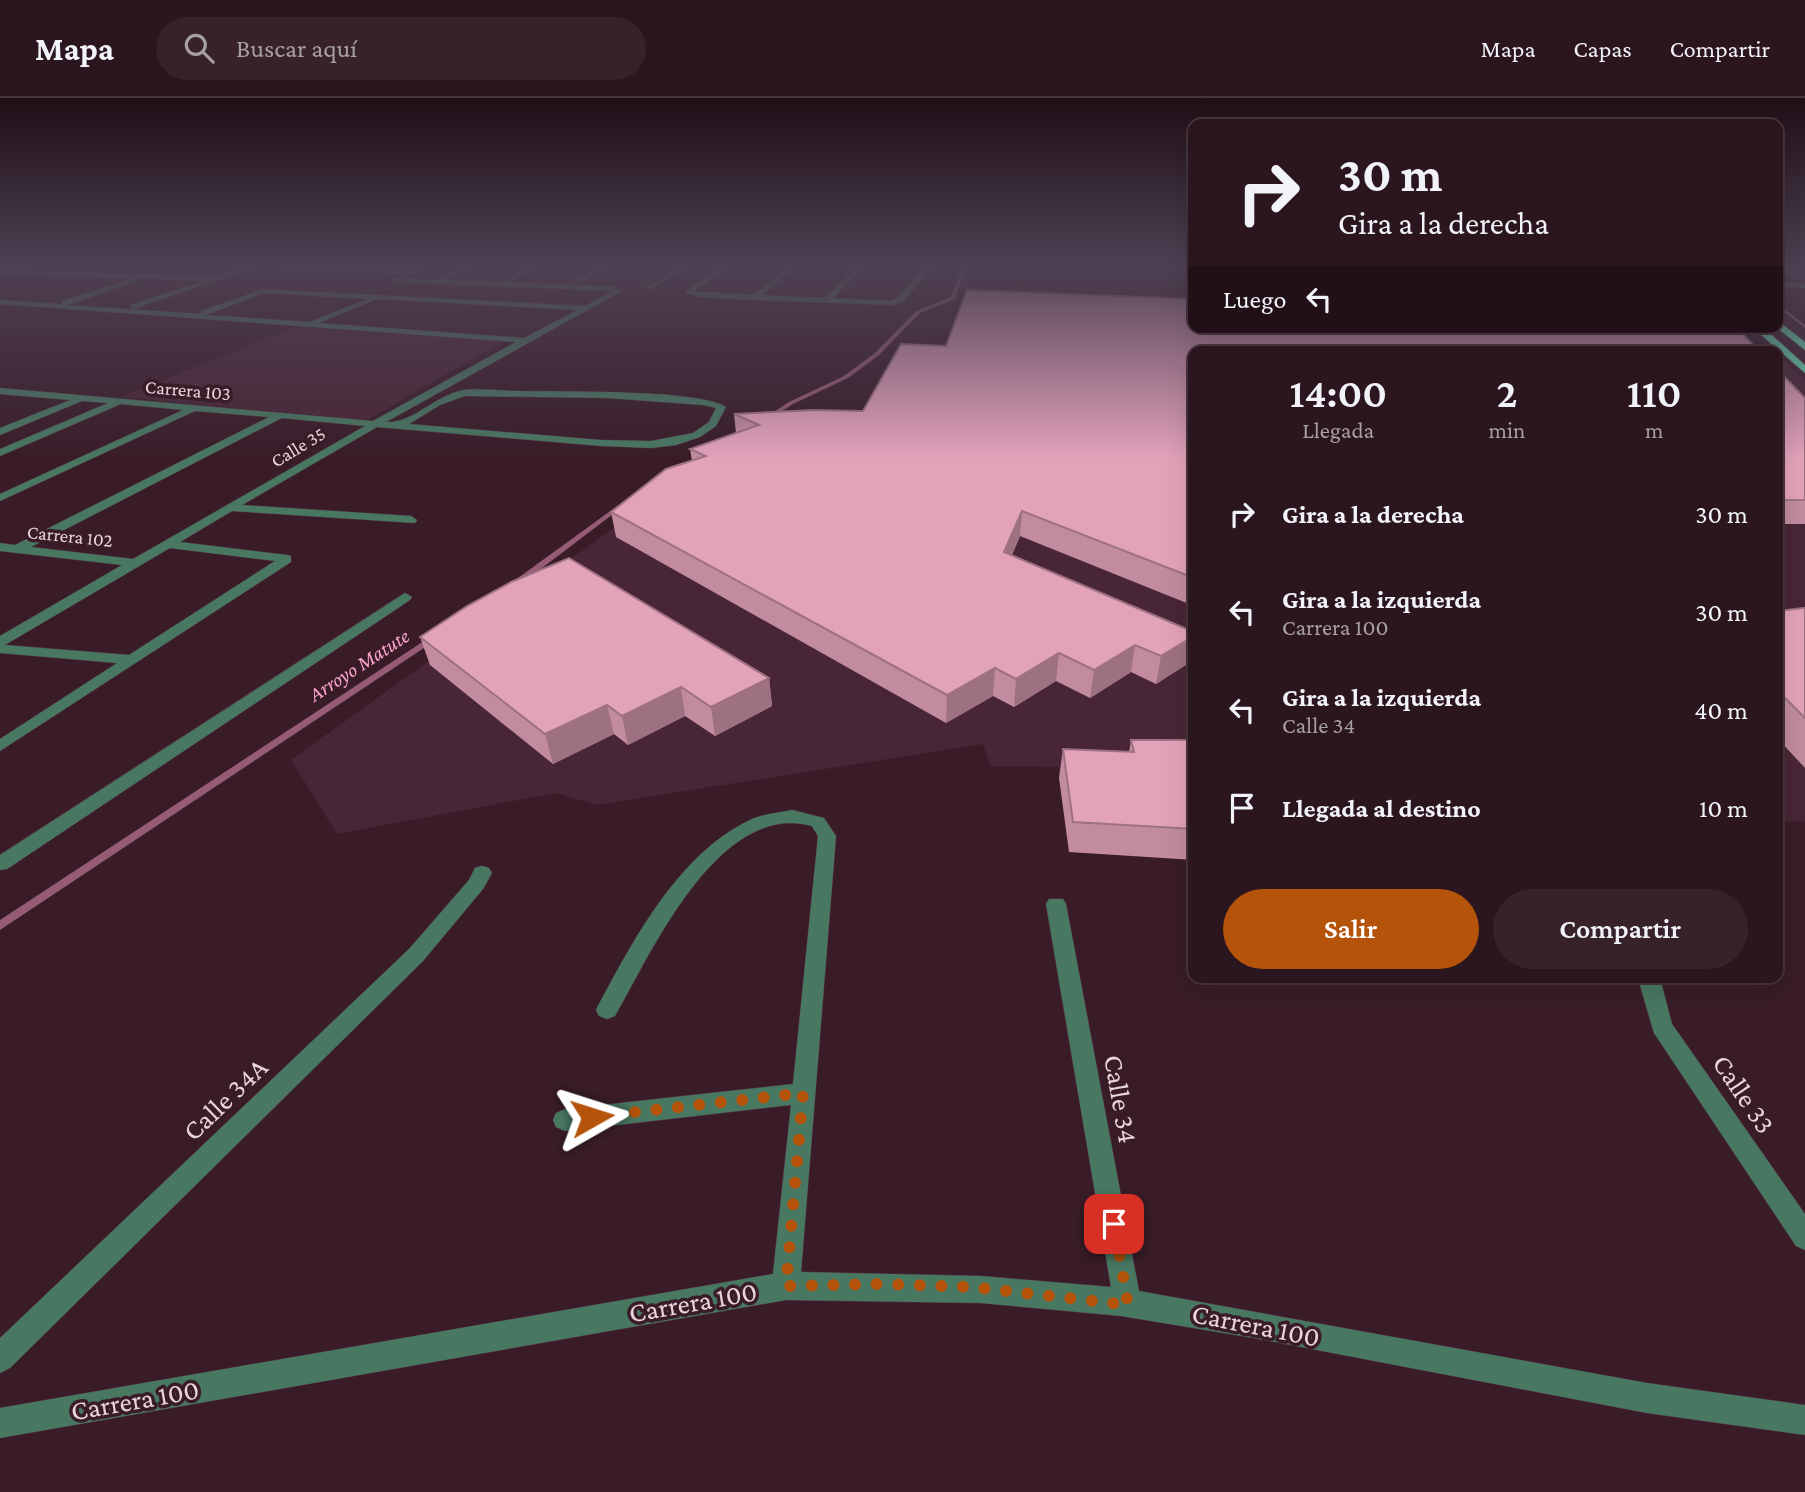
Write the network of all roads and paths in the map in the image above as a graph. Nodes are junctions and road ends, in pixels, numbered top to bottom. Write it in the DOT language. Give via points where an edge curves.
graph roads {
  1 [pos="378,329"];
  2 [pos="545,329"];
  3 [pos="1784,329"];
  4 [pos="1764,333"];
  5 [pos="524,340"];
  6 [pos="1778,346"];
  7 [pos="1805,347"];
  8 [pos="1783,350"];
  9 [pos="1805,370"];
  10 [pos="0,394"];
  11 [pos="82,398"];
  12 [pos="121,402"];
  13 [pos="195,408"];
  14 [pos="280,415"];
  15 [pos="372,424"];
  16 [pos="400,425"];
  17 [pos="0,432"];
  18 [pos="0,453"];
  19 [pos="0,498"];
  20 [pos="232,508"];
  21 [pos="411,520"];
  22 [pos="170,544"];
  23 [pos="0,547"];
  24 [pos="17,549"];
  25 [pos="136,563"];
  26 [pos="405,597"];
  27 [pos="0,642"];
  28 [pos="0,649"];
  29 [pos="132,660"];
  30 [pos="0,746"];
  31 [pos="0,864"];
  32 [pos="482,873"];
  33 [pos="1056,904"];
  34 [pos="1650,983"];
  35 [pos="607,1010"];
  36 [pos="803,1093"];
  37 [pos="565,1120"];
  38 [pos="1805,1237"];
  39 [pos="786,1286"];
  40 [pos="1128,1305"];
  41 [pos="0,1358"];
  42 [pos="1805,1420"];
  43 [pos="0,1423"];
  1 -- 5 [label="street"];
  2 -- 5 [label="street, Calle 35"];
  3 -- 7 [label="highway"];
  4 -- 6 [label="highway"];
  5 -- 15 [label="street, Calle 35"];
  8 -- 9 [label="highway"];
  10 -- 11 [label="street, Carrera 103"];
  11 -- 12 [label="street, Carrera 103"];
  11 -- 17 [label="street"];
  12 -- 13 [label="street, Carrera 103"];
  12 -- 18 [label="street"];
  13 -- 14 [label="street, Carrera 103"];
  13 -- 19 [label="street"];
  14 -- 15 [label="street, Carrera 103"];
  14 -- 24 [label="street"];
  15 -- 16 [label="street, Carrera 103"];
  15 -- 20 [label="street, Calle 35"];
  16 -- 16 [label="street, Carrera 103" via="464,393 607,395 721,407 718,419 703,432 660,446"];
  20 -- 21 [label="street"];
  20 -- 22 [label="street, Calle 35"];
  22 -- 25 [label="street, Calle 35"];
  22 -- 29 [label="street" via="287,559"];
  23 -- 24 [label="street, Carrera 102"];
  24 -- 25 [label="street, Carrera 102"];
  25 -- 27 [label="street, Calle 35"];
  26 -- 31 [label="street"];
  28 -- 29 [label="street"];
  29 -- 30 [label="street"];
  32 -- 41 [label="street, Calle 34A" via="416,955"];
  33 -- 40 [label="street, Calle 34"];
  34 -- 38 [label="street, Calle 33" via="1662,1027"];
  35 -- 36 [label="street" via="686,878 722,843 773,820 794,816 818,822 827,836"];
  36 -- 37 [label="street"];
  36 -- 39 [label="street"];
  39 -- 40 [label="street, Carrera 100" via="972,1287"];
  39 -- 43 [label="street, Carrera 100"];
  40 -- 42 [label="street, Carrera 100" via="1187,1312 1709,1410"];
}
